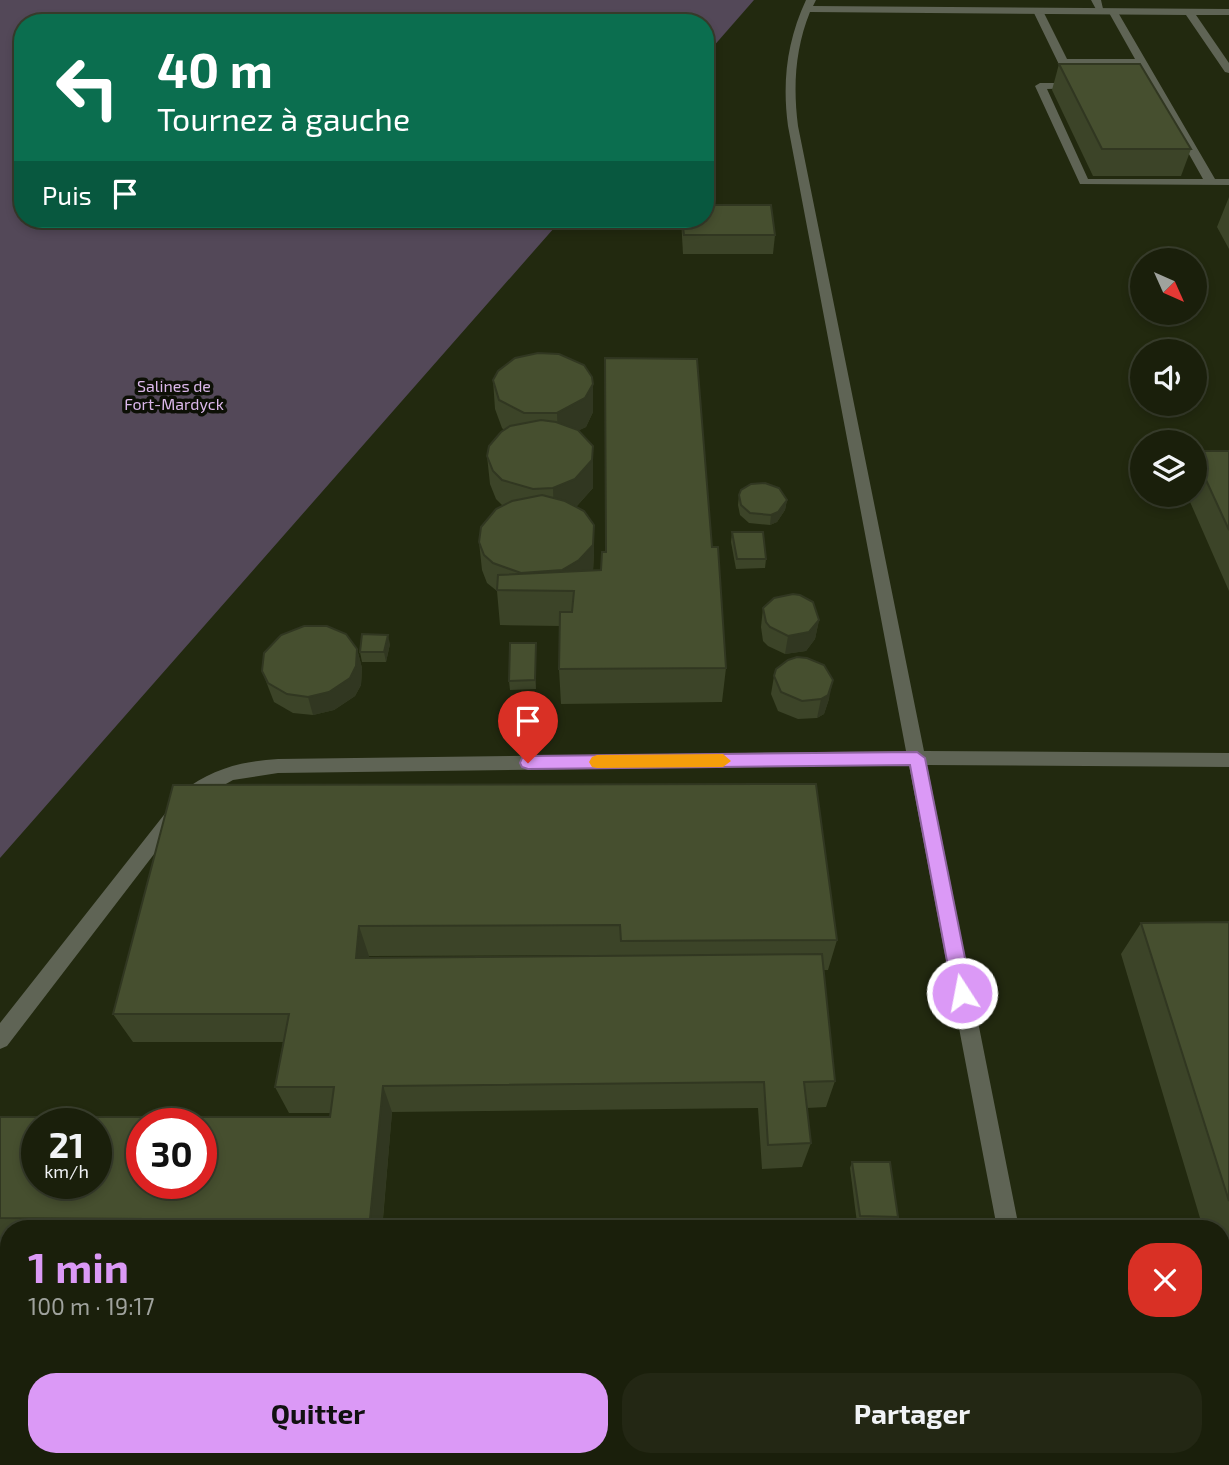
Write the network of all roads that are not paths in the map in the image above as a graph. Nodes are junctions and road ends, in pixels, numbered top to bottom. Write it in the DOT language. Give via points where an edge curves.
graph roads {
  1 [pos="1096,0"];
  2 [pos="809,4"];
  3 [pos="1038,11"];
  4 [pos="1107,11"];
  5 [pos="1189,12"];
  6 [pos="1229,12"];
  7 [pos="1064,62"];
  8 [pos="1142,62"];
  9 [pos="1229,70"];
  10 [pos="1211,182"];
  11 [pos="1229,182"];
  12 [pos="917,758"];
  13 [pos="1229,760"];
  14 [pos="0,1039"];
  15 [pos="1006,1220"];
  1 -- 4 [label="street"];
  2 -- 3 [label="street"];
  2 -- 12 [label="street" via="791,61 791,113"];
  3 -- 4 [label="street"];
  3 -- 7 [label="street"];
  4 -- 5 [label="street"];
  4 -- 8 [label="street"];
  5 -- 6 [label="street"];
  5 -- 9 [label="street"];
  7 -- 8 [label="street"];
  7 -- 10 [label="street" via="1075,86 1040,86 1084,183"];
  8 -- 10 [label="street"];
  10 -- 11 [label="street"];
  12 -- 13 [label="street"];
  12 -- 14 [label="street" via="238,769 188,797"];
  12 -- 15 [label="street"];
}
